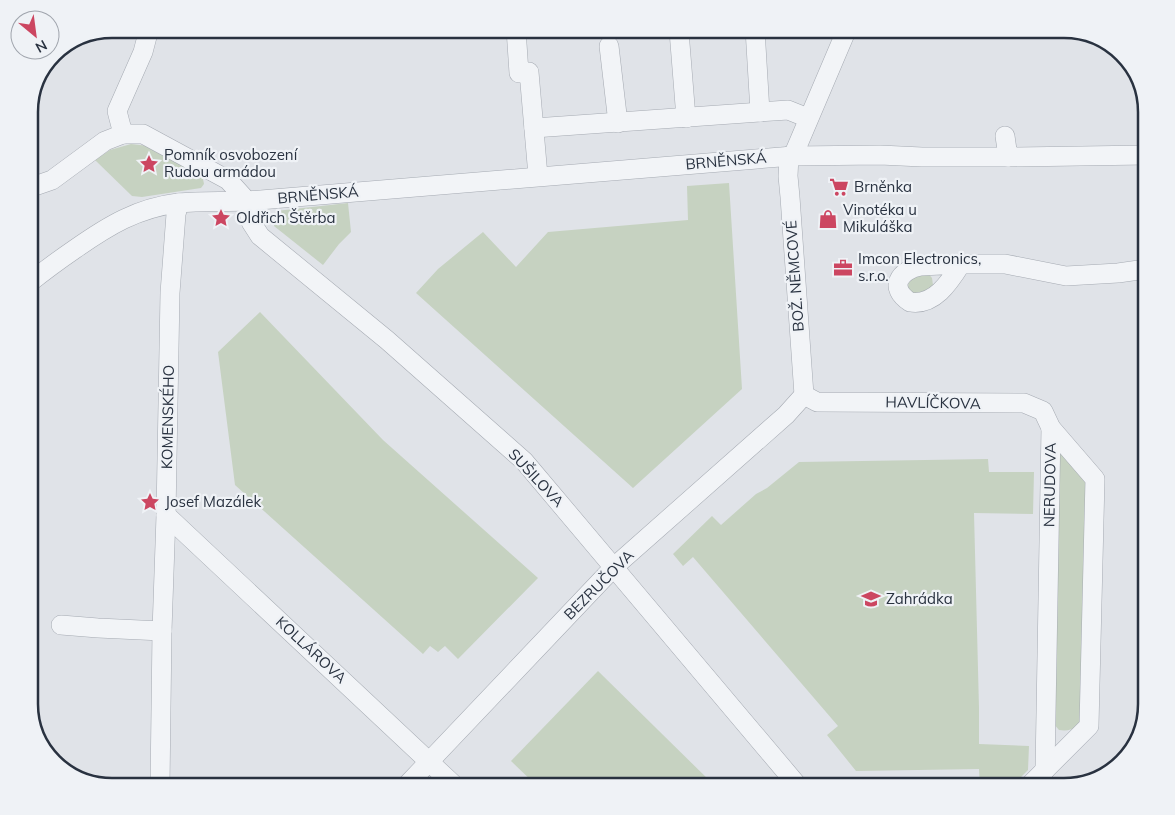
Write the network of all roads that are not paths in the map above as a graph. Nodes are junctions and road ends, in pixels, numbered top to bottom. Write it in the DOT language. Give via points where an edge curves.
graph roads {
  1 [pos="147,38"];
  2 [pos="517,38"];
  3 [pos="680,38"];
  4 [pos="756,38"];
  5 [pos="843,38"];
  6 [pos="609,46"];
  7 [pos="760,112"];
  8 [pos="686,118"];
  9 [pos="808,118"];
  10 [pos="618,123"];
  11 [pos="534,128"];
  12 [pos="123,134"];
  13 [pos="1005,136"];
  14 [pos="1138,155"];
  15 [pos="791,156"];
  16 [pos="1008,157"];
  17 [pos="538,176"];
  18 [pos="38,185"];
  19 [pos="247,201"];
  20 [pos="179,203"];
  21 [pos="961,264"];
  22 [pos="1138,270"];
  23 [pos="38,276"];
  24 [pos="804,395"];
  25 [pos="1051,428"];
  26 [pos="166,515"];
  27 [pos="614,567"];
  28 [pos="61,625"];
  29 [pos="162,631"];
  30 [pos="430,762"];
  31 [pos="1045,770"];
  32 [pos="160,778"];
  33 [pos="414,778"];
  34 [pos="447,778"];
  35 [pos="791,778"];
  36 [pos="1037,778"];
  1 -- 12 [label="street" via="117,111"];
  2 -- 11 [label="street" via="520,73 529,72"];
  3 -- 8 [label="street"];
  4 -- 7 [label="street"];
  5 -- 9 [label="street"];
  6 -- 10 [label="street"];
  7 -- 8 [label="street"];
  7 -- 9 [label="street" via="788,110"];
  8 -- 10 [label="street"];
  9 -- 15 [label="street"];
  10 -- 11 [label="street"];
  11 -- 17 [label="street"];
  12 -- 18 [label="street" via="105,141 52,180"];
  12 -- 19 [label="street" via="143,134 228,180"];
  13 -- 16 [label="street"];
  14 -- 16 [label="street, BRNĚNSKÁ"];
  15 -- 16 [label="street, BRNĚNSKÁ"];
  15 -- 17 [label="street, BRNĚNSKÁ"];
  15 -- 24 [label="street, BOŽ. NĚMCOVÉ" via="789,183"];
  17 -- 19 [label="street, BRNĚNSKÁ"];
  19 -- 20 [label="street, BRNĚNSKÁ"];
  19 -- 27 [label="street, SUŠILOVA" via="251,222 260,236 387,340 524,461"];
  20 -- 23 [label="street, BRNĚNSKÁ" via="143,211 122,220"];
  20 -- 26 [label="street, KOMENSKÉHO" via="170,293"];
  21 -- 22 [label="street" via="1005,264 1066,276"];
  24 -- 25 [label="street, HAVLÍČKOVA" via="818,402 1024,404 1043,411"];
  24 -- 27 [label="street, BEZRUČOVA" via="786,415"];
  25 -- 31 [label="street, NERUDOVA"];
  25 -- 31 [label="street, NERUDOVA" via="1095,479 1089,726"];
  26 -- 29 [label="street, KOMENSKÉHO"];
  26 -- 30 [label="street, KOLLÁROVA"];
  27 -- 30 [label="street, BEZRUČOVA"];
  27 -- 35 [label="street, SUŠILOVA"];
  28 -- 29 [label="street"];
  29 -- 32 [label="street, KOMENSKÉHO"];
  30 -- 33 [label="street, BEZRUČOVA"];
  30 -- 34 [label="street, KOLLÁROVA"];
  31 -- 36 [label="street, NERUDOVA"];
}
